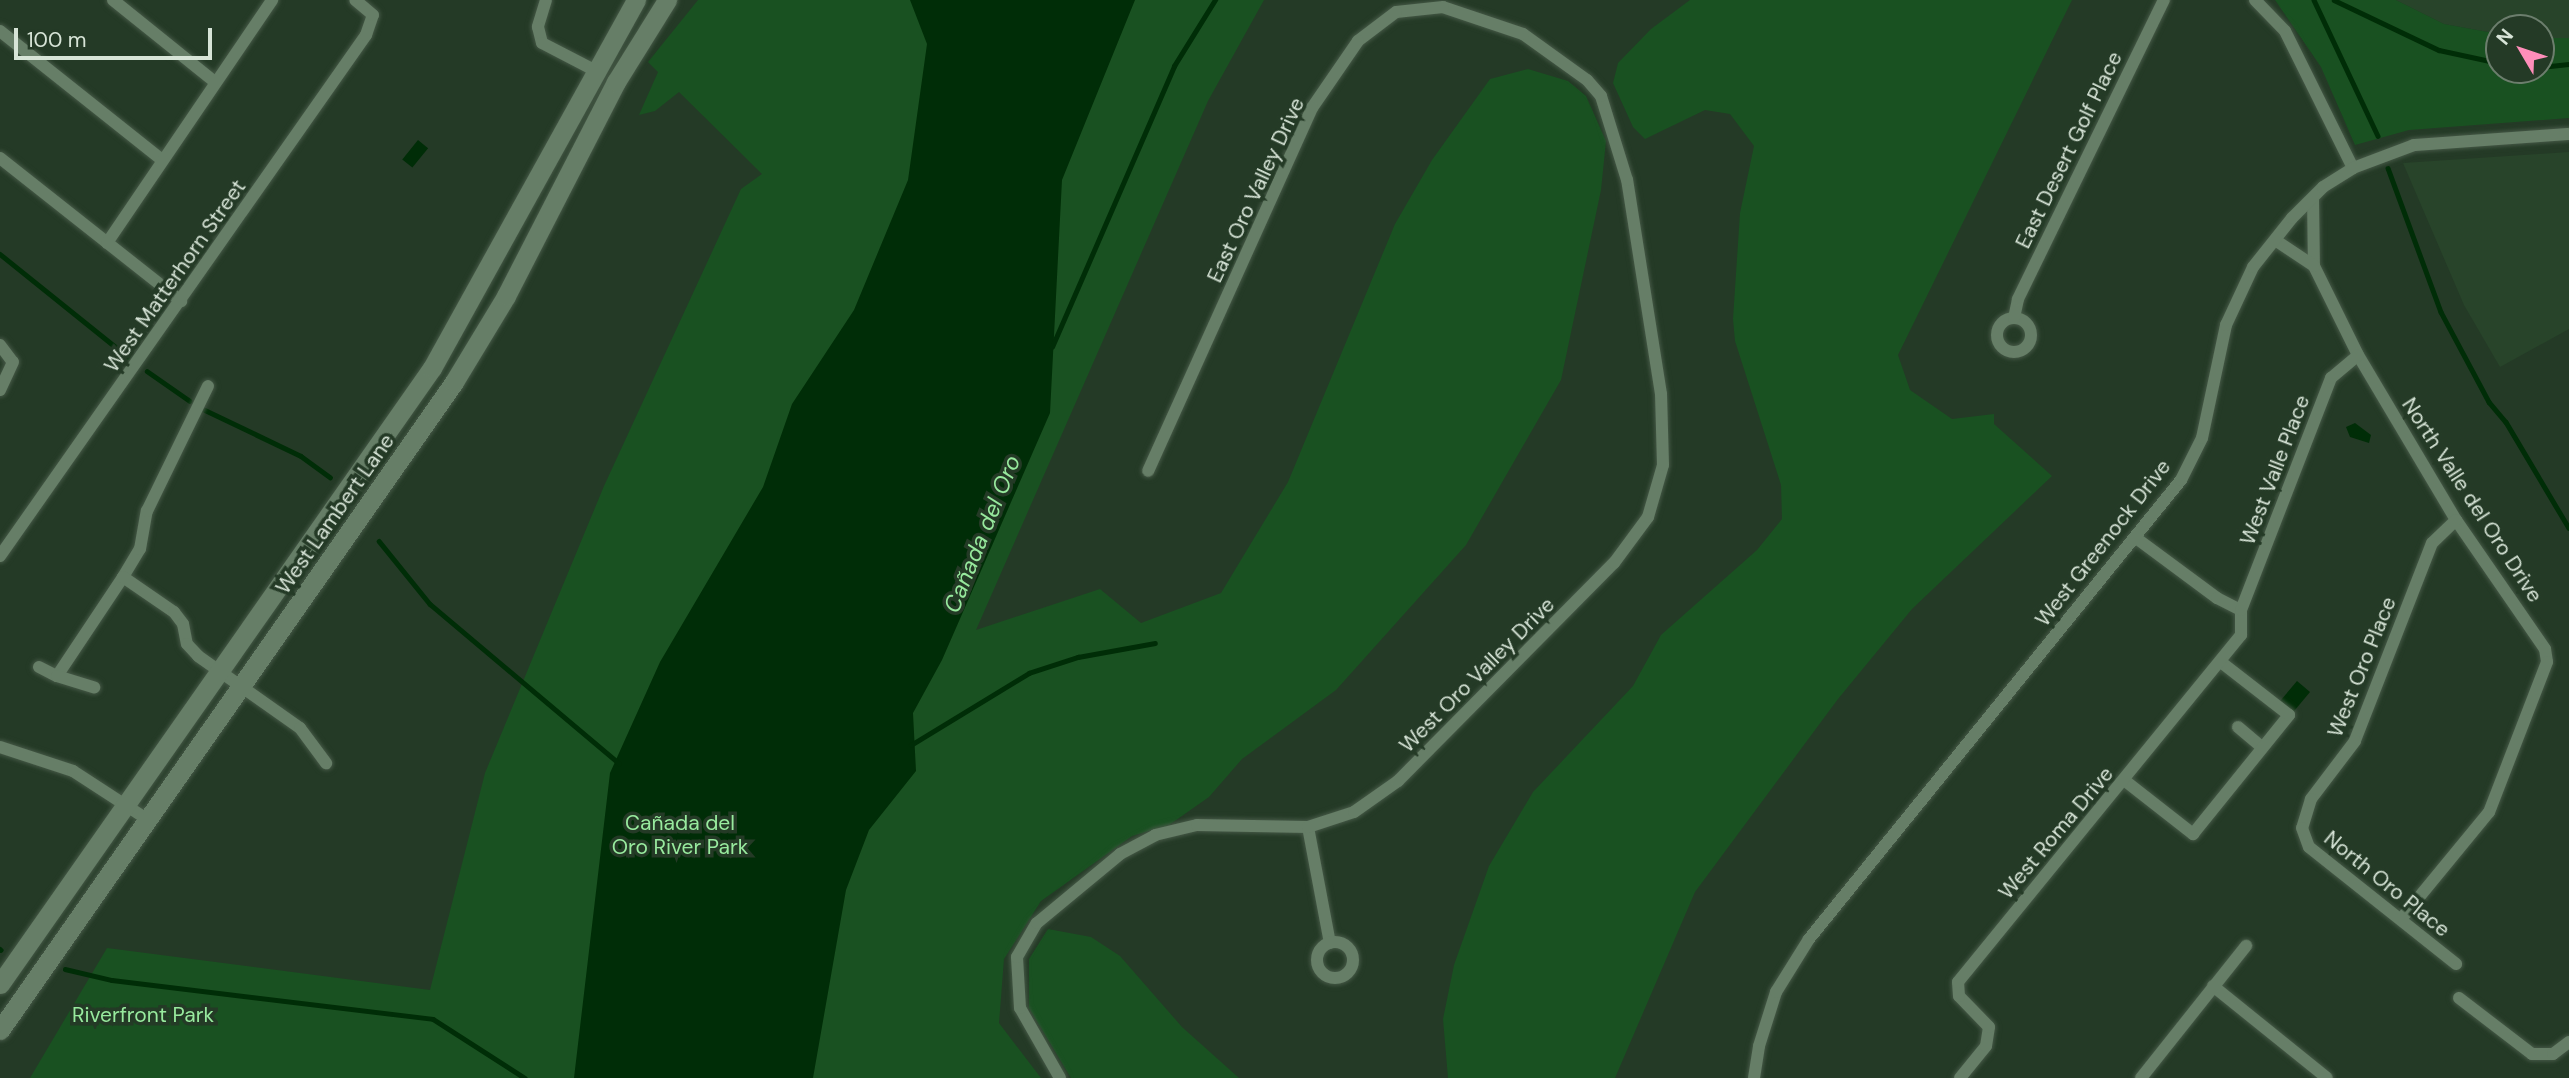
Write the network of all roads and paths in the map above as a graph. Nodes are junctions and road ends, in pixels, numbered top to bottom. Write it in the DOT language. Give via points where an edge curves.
graph roads {
  1 [pos="113,0"];
  2 [pos="355,0"];
  3 [pos="547,0"];
  4 [pos="667,0"];
  5 [pos="2164,0"];
  6 [pos="2255,0"];
  7 [pos="269,1"];
  8 [pos="633,4"];
  9 [pos="0,31"];
  10 [pos="594,70"];
  11 [pos="215,82"];
  12 [pos="2569,134"];
  13 [pos="552,150"];
  14 [pos="0,158"];
  15 [pos="161,159"];
  16 [pos="2353,168"];
  17 [pos="2313,198"];
  18 [pos="2275,240"];
  19 [pos="107,243"];
  20 [pos="2314,266"];
  21 [pos="515,278"];
  22 [pos="181,301"];
  23 [pos="2014,318"];
  24 [pos="0,345"];
  25 [pos="2358,355"];
  26 [pos="208,386"];
  27 [pos="0,390"];
  28 [pos="1149,471"];
  29 [pos="1648,517"];
  30 [pos="2456,520"];
  31 [pos="2136,538"];
  32 [pos="0,555"];
  33 [pos="123,577"];
  34 [pos="2241,610"];
  35 [pos="2221,662"];
  36 [pos="38,667"];
  37 [pos="220,671"];
  38 [pos="57,676"];
  39 [pos="242,686"];
  40 [pos="94,687"];
  41 [pos="2238,727"];
  42 [pos="0,747"];
  43 [pos="2262,747"];
  44 [pos="326,763"];
  45 [pos="2124,780"];
  46 [pos="126,804"];
  47 [pos="148,819"];
  48 [pos="1308,827"];
  49 [pos="2302,828"];
  50 [pos="2401,919"];
  51 [pos="1331,943"];
  52 [pos="2246,946"];
  53 [pos="2456,964"];
  54 [pos="0,984"];
  55 [pos="2213,986"];
  56 [pos="2459,998"];
  57 [pos="0,1030"];
  58 [pos="2569,1042"];
  59 [pos="1060,1078"];
  60 [pos="1754,1078"];
  61 [pos="1960,1078"];
  62 [pos="2141,1078"];
  63 [pos="2327,1078"];
  1 -- 11 [label="street"];
  2 -- 22 [label="street, West Matterhorn Street" via="373,15 366,35"];
  3 -- 10 [label="street" via="538,27 542,43"];
  4 -- 21 [label="main road, West Lambert Lane" via="616,82"];
  5 -- 23 [label="street, East Desert Golf Place" via="2018,299"];
  6 -- 16 [label="street" via="2285,31"];
  7 -- 11 [label="street"];
  8 -- 10 [label="main road, West Lambert Lane"];
  9 -- 15 [label="street"];
  10 -- 13 [label="main road, West Lambert Lane"];
  11 -- 15 [label="street"];
  12 -- 16 [label="street, West Greenock Drive" via="2414,145"];
  13 -- 21 [label="main road" via="556,165 514,253"];
  13 -- 37 [label="main road, West Lambert Lane" via="449,342"];
  14 -- 19 [label="street"];
  15 -- 19 [label="street"];
  16 -- 17 [label="street, West Greenock Drive"];
  17 -- 18 [label="street, West Greenock Drive"];
  17 -- 20 [label="street, North Valle del Oro Drive"];
  18 -- 20 [label="street"];
  18 -- 31 [label="street, West Greenock Drive" via="2253,267 2226,325 2202,438 2181,480"];
  19 -- 22 [label="street"];
  20 -- 25 [label="street, North Valle del Oro Drive"];
  21 -- 39 [label="main road, West Lambert Lane" via="454,382"];
  22 -- 32 [label="street, West Matterhorn Street"];
  24 -- 27 [label="street" via="13,362"];
  25 -- 30 [label="street, North Valle del Oro Drive"];
  25 -- 34 [label="street, West Valle Place" via="2331,378"];
  26 -- 33 [label="street" via="147,511 139,549"];
  28 -- 29 [label="street, East Oro Valley Drive" via="1312,108 1358,41 1396,12 1443,7 1523,34 1587,80 1601,96 1627,180 1661,394 1662,465"];
  29 -- 48 [label="street, West Oro Valley Drive" via="1614,563 1398,781 1354,812"];
  30 -- 49 [label="street, West Oro Place" via="2432,543 2356,741 2311,799"];
  30 -- 50 [label="street, North Valle del Oro Drive" via="2545,649 2547,662 2489,812"];
  31 -- 34 [label="street" via="2217,598"];
  31 -- 60 [label="street, West Greenock Drive" via="1809,939 1776,992"];
  33 -- 37 [label="street" via="174,612 191,650"];
  33 -- 38 [label="street"];
  34 -- 35 [label="street, West Roma Drive" via="2241,635"];
  35 -- 43 [label="street" via="2288,715"];
  35 -- 45 [label="street, West Roma Drive"];
  36 -- 38 [label="street"];
  37 -- 39 [label="street"];
  37 -- 46 [label="main road, West Lambert Lane"];
  38 -- 40 [label="street"];
  39 -- 44 [label="street" via="300,728"];
  39 -- 47 [label="main road, West Lambert Lane"];
  41 -- 43 [label="street"];
  42 -- 46 [label="street" via="74,771"];
  43 -- 45 [label="street" via="2193,834"];
  45 -- 61 [label="street, West Roma Drive" via="1958,982 1959,996 1989,1027 1986,1046"];
  46 -- 47 [label="street"];
  46 -- 54 [label="main road, West Lambert Lane"];
  47 -- 57 [label="main road, West Lambert Lane"];
  48 -- 51 [label="street"];
  48 -- 59 [label="street, West Oro Valley Drive" via="1197,825 1155,835 1120,854 1037,923 1017,957 1020,1008"];
  49 -- 50 [label="street, North Oro Place" via="2309,847"];
  50 -- 53 [label="street, North Oro Place"];
  52 -- 55 [label="street"];
  55 -- 62 [label="street"];
  55 -- 63 [label="street"];
  56 -- 58 [label="street" via="2532,1054 2553,1054"];
}
